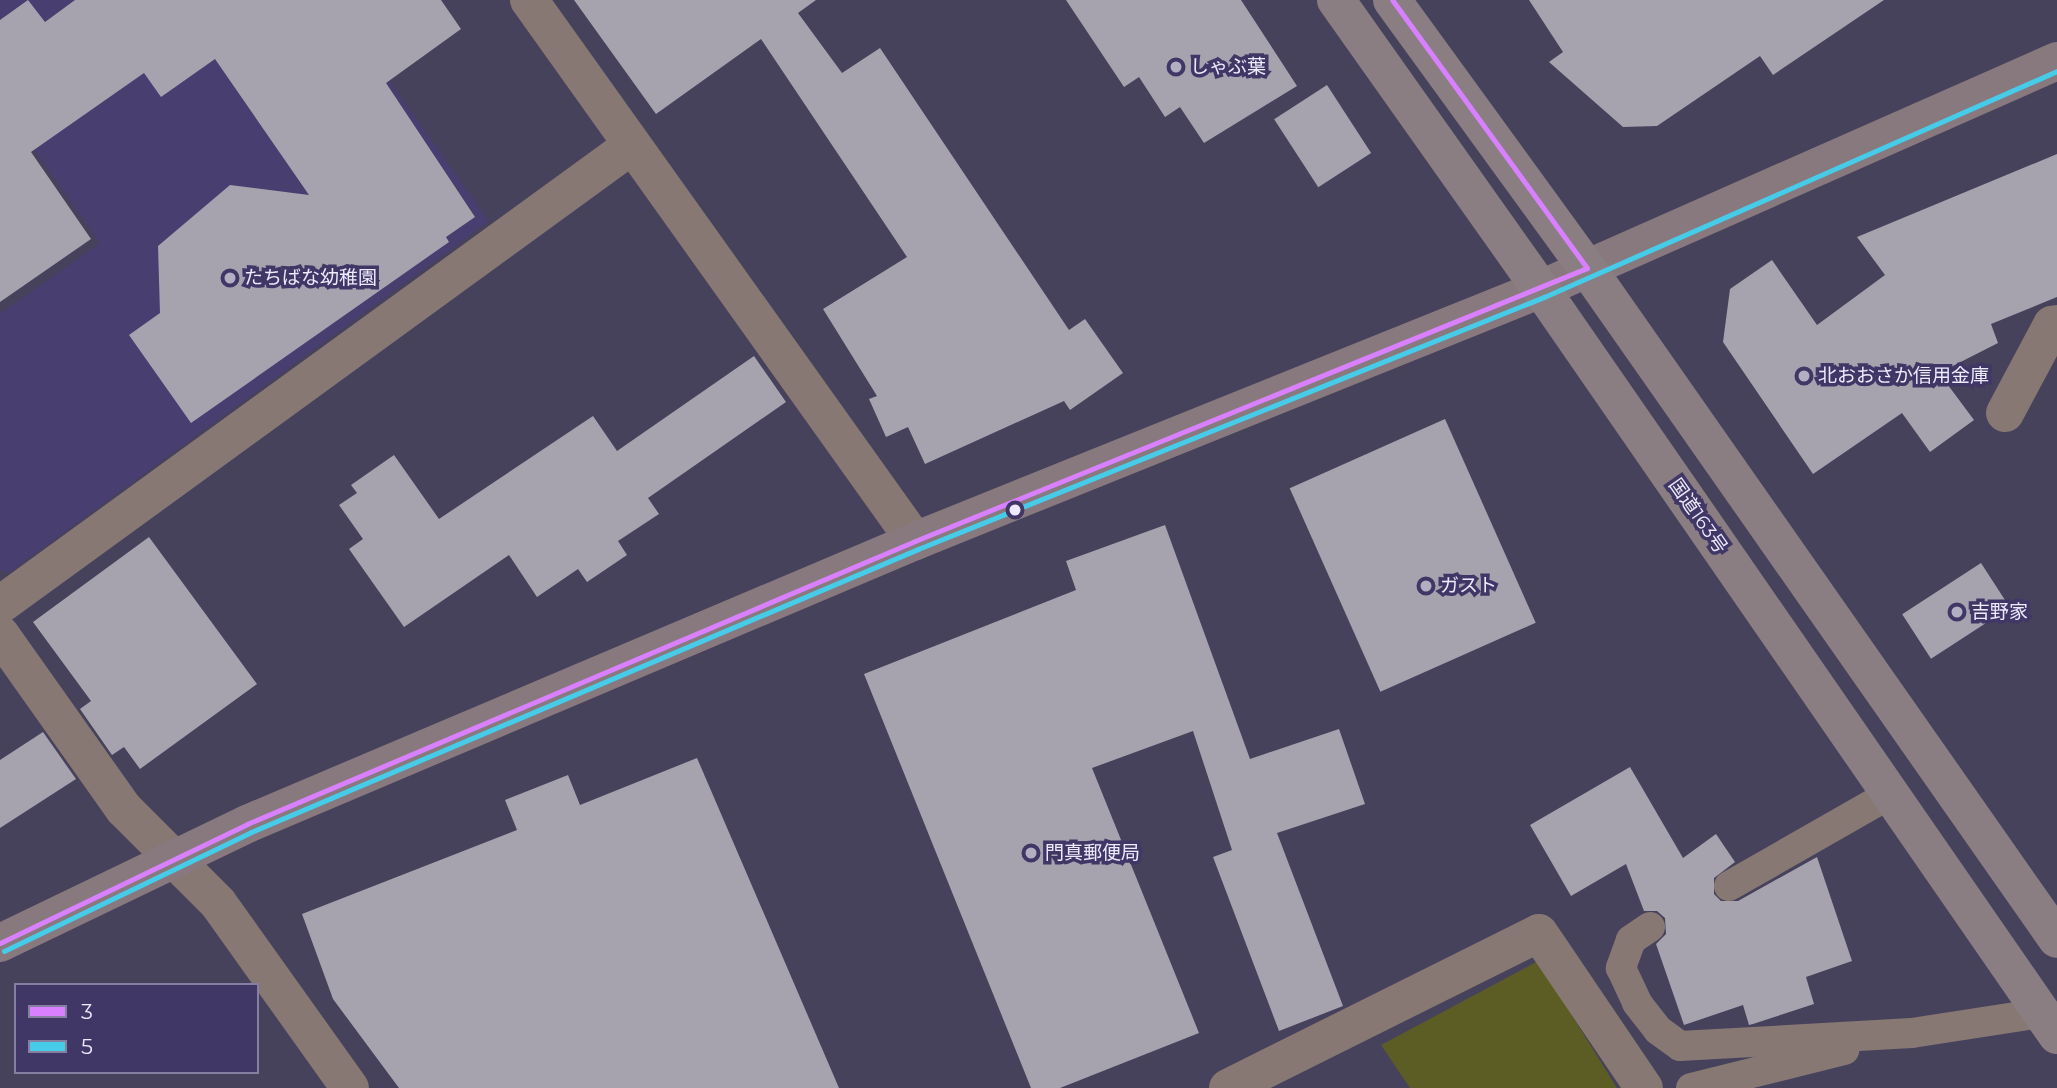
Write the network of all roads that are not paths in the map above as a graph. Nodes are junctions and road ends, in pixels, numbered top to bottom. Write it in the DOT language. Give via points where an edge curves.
graph roads {
  1 [pos="529,0"];
  2 [pos="1336,0"];
  3 [pos="1392,0"];
  4 [pos="2057,61"];
  5 [pos="631,146"];
  6 [pos="1587,268"];
  7 [pos="1541,289"];
  8 [pos="2057,324"];
  9 [pos="2005,413"];
  10 [pos="915,541"];
  11 [pos="0,605"];
  12 [pos="0,634"];
  13 [pos="1890,794"];
  14 [pos="177,858"];
  15 [pos="1729,886"];
  16 [pos="1650,927"];
  17 [pos="2057,939"];
  18 [pos="0,943"];
  19 [pos="2049,1024"];
  20 [pos="1912,1033"];
  21 [pos="351,1088"];
  22 [pos="1228,1088"];
  23 [pos="1644,1088"];
  24 [pos="1691,1088"];
  1 -- 5 [label="street"];
  2 -- 7 [label="highway, 国道163号"];
  3 -- 6 [label="highway"];
  4 -- 6 [label="main road"];
  5 -- 10 [label="street"];
  5 -- 11 [label="street"];
  6 -- 7 [label="main road"];
  6 -- 17 [label="highway"];
  7 -- 10 [label="main road"];
  7 -- 13 [label="highway, 国道163号"];
  8 -- 9 [label="street" via="2052,325"];
  10 -- 14 [label="main road"];
  12 -- 14 [label="street" via="124,809"];
  13 -- 15 [label="lane"];
  13 -- 19 [label="highway, 国道163号"];
  14 -- 18 [label="main road"];
  14 -- 21 [label="street" via="218,903"];
  16 -- 20 [label="lane" via="1631,940 1621,968 1637,1003 1658,1030 1680,1045"];
  19 -- 20 [label="lane"];
  20 -- 24 [label="lane"];
  22 -- 23 [label="street" via="1539,933"];
}
